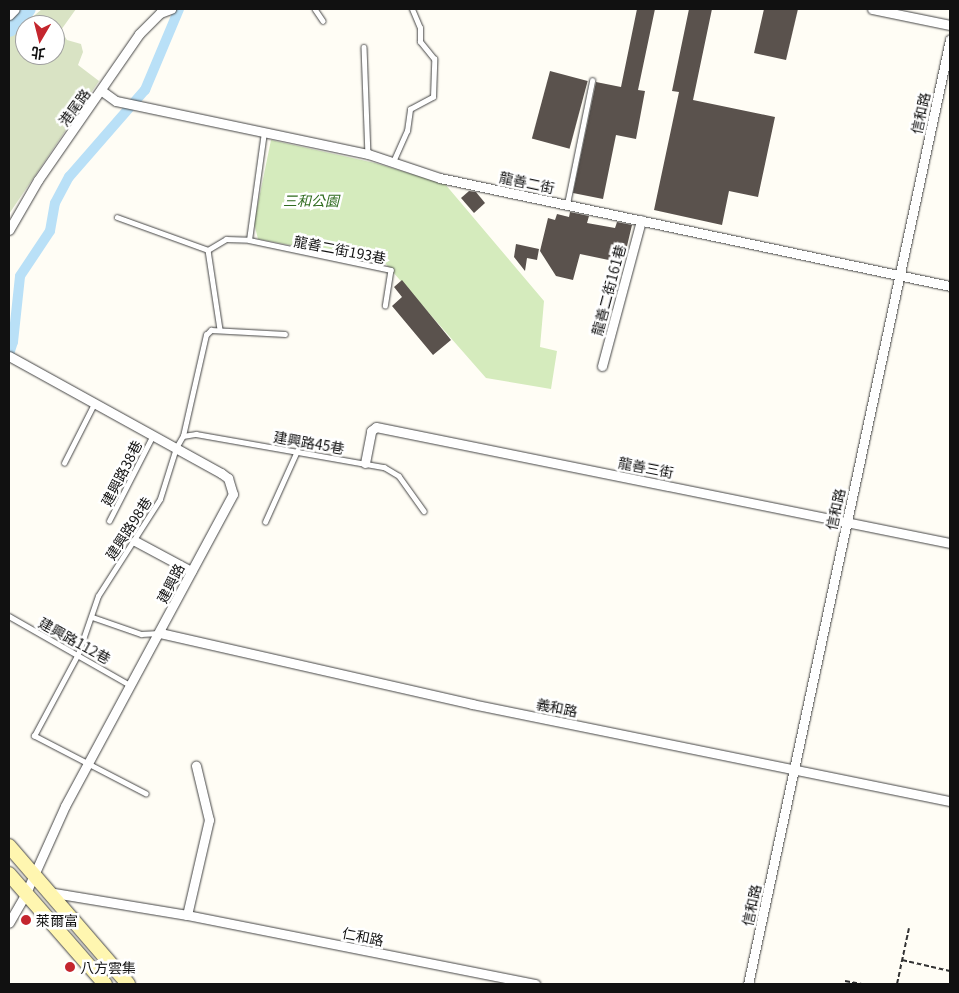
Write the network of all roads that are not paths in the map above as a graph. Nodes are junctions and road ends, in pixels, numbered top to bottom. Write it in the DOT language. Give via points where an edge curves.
graph roads {
  1 [pos="16,9"];
  2 [pos="171,9"];
  3 [pos="316,9"];
  4 [pos="412,9"];
  5 [pos="872,9"];
  6 [pos="9,15"];
  7 [pos="323,21"];
  8 [pos="950,25"];
  9 [pos="950,39"];
  10 [pos="364,47"];
  11 [pos="592,81"];
  12 [pos="102,91"];
  13 [pos="264,132"];
  14 [pos="368,154"];
  15 [pos="393,164"];
  16 [pos="567,204"];
  17 [pos="117,217"];
  18 [pos="641,220"];
  19 [pos="9,230"];
  20 [pos="249,240"];
  21 [pos="208,250"];
  22 [pos="899,275"];
  23 [pos="950,286"];
  24 [pos="386,306"];
  25 [pos="220,329"];
  26 [pos="284,334"];
  27 [pos="9,356"];
  28 [pos="602,366"];
  29 [pos="95,401"];
  30 [pos="153,434"];
  31 [pos="183,436"];
  32 [pos="176,448"];
  33 [pos="297,451"];
  34 [pos="64,463"];
  35 [pos="365,463"];
  36 [pos="424,512"];
  37 [pos="110,521"];
  38 [pos="847,521"];
  39 [pos="265,522"];
  40 [pos="135,540"];
  41 [pos="950,543"];
  42 [pos="191,571"];
  43 [pos="9,616"];
  44 [pos="92,617"];
  45 [pos="160,632"];
  46 [pos="78,654"];
  47 [pos="130,685"];
  48 [pos="87,765"];
  49 [pos="196,766"];
  50 [pos="794,767"];
  51 [pos="146,794"];
  52 [pos="950,801"];
  53 [pos="9,846"];
  54 [pos="33,873"];
  55 [pos="9,874"];
  56 [pos="48,892"];
  57 [pos="26,895"];
  58 [pos="186,915"];
  59 [pos="9,923"];
  60 [pos="105,984"];
  61 [pos="128,984"];
  62 [pos="535,984"];
  63 [pos="748,984"];
  1 -- 6 [label="street"];
  2 -- 12 [label="street, 港尾路" via="148,23"];
  3 -- 7 [label="lane"];
  4 -- 15 [label="lane" via="420,28 420,42 434,59 433,97 410,109 407,131"];
  5 -- 8 [label="street"];
  9 -- 22 [label="street, 信和路"];
  10 -- 14 [label="lane"];
  11 -- 16 [label="lane"];
  12 -- 13 [label="street, 龍善二街" via="116,101"];
  12 -- 19 [label="street, 港尾路" via="38,180"];
  13 -- 14 [label="street, 龍善二街"];
  13 -- 20 [label="lane" via="262,170"];
  14 -- 15 [label="street, 龍善二街"];
  15 -- 16 [label="street, 龍善二街"];
  16 -- 18 [label="street, 龍善二街"];
  17 -- 21 [label="lane"];
  18 -- 22 [label="street, 龍善二街"];
  18 -- 28 [label="street, 龍善二街161巷"];
  20 -- 21 [label="lane, 龍善二街193巷" via="226,239"];
  20 -- 24 [label="lane, 龍善二街193巷" via="391,270"];
  21 -- 25 [label="lane"];
  22 -- 23 [label="street, 龍善二街"];
  22 -- 38 [label="street, 信和路"];
  25 -- 26 [label="lane"];
  25 -- 31 [label="lane" via="211,330 206,336"];
  27 -- 29 [label="street, 建興路"];
  29 -- 30 [label="street, 建興路"];
  29 -- 34 [label="lane"];
  30 -- 32 [label="street, 建興路"];
  30 -- 37 [label="lane, 建興路38巷"];
  31 -- 32 [label="lane"];
  31 -- 33 [label="lane, 建興路45巷" via="196,434"];
  32 -- 40 [label="lane, 建興路98巷" via="160,499"];
  32 -- 42 [label="street, 建興路" via="228,478 233,494"];
  33 -- 35 [label="lane, 建興路45巷"];
  33 -- 39 [label="lane"];
  35 -- 36 [label="lane, 建興路45巷" via="393,470"];
  35 -- 38 [label="street, 龍善三街" via="371,431 376,427"];
  38 -- 41 [label="street, 龍善三街"];
  38 -- 50 [label="street, 信和路"];
  40 -- 42 [label="street"];
  40 -- 44 [label="lane, 建興路98巷" via="98,596"];
  42 -- 45 [label="street, 建興路"];
  43 -- 46 [label="lane, 建興路112巷"];
  44 -- 45 [label="lane" via="142,634"];
  44 -- 46 [label="lane, 建興路98巷"];
  45 -- 47 [label="street, 建興路"];
  45 -- 50 [label="street, 義和路" via="472,704"];
  46 -- 47 [label="lane, 建興路112巷"];
  46 -- 48 [label="lane, 建興路98巷" via="34,736"];
  47 -- 48 [label="street, 建興路"];
  48 -- 51 [label="lane"];
  48 -- 54 [label="street, 建興路"];
  49 -- 58 [label="street" via="209,820"];
  50 -- 52 [label="street, 義和路"];
  50 -- 63 [label="street, 信和路"];
  53 -- 54 [label="street"];
  54 -- 56 [label="street"];
  54 -- 57 [label="street, 建興路"];
  55 -- 57 [label="street"];
  56 -- 58 [label="street, 仁和路"];
  56 -- 61 [label="street"];
  57 -- 59 [label="street, 建興路"];
  57 -- 60 [label="street"];
  58 -- 62 [label="street, 仁和路"];
}
